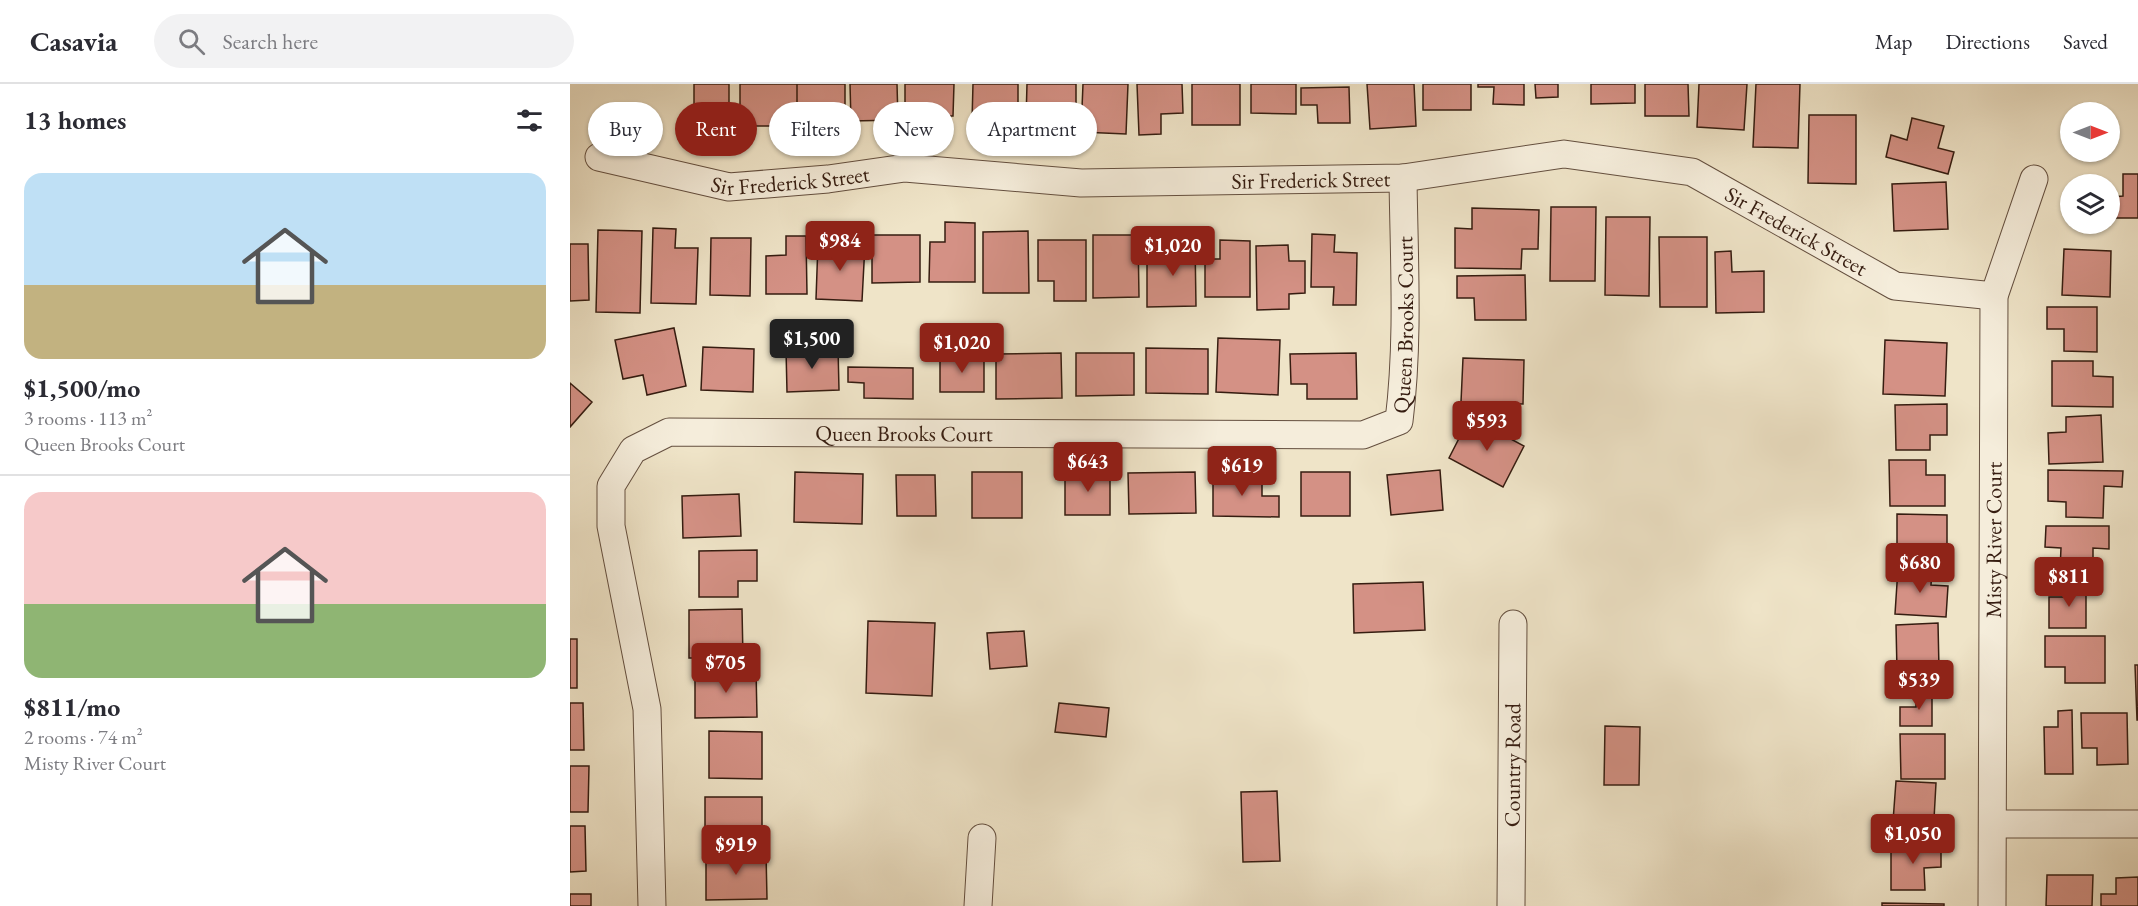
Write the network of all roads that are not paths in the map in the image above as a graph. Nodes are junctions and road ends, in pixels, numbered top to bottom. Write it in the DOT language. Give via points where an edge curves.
graph roads {
  1 [pos="599,157"];
  2 [pos="1403,178"];
  3 [pos="2034,179"];
  4 [pos="1994,296"];
  5 [pos="1513,624"];
  6 [pos="1993,824"];
  7 [pos="2138,824"];
  8 [pos="982,838"];
  9 [pos="652,906"];
  10 [pos="978,906"];
  11 [pos="1511,906"];
  12 [pos="1992,906"];
  1 -- 2 [label="street, Sir Frederick Street" via="729,188 905,168 1081,183"];
  2 -- 4 [label="street, Sir Frederick Street" via="1564,154 1692,172 1895,286"];
  2 -- 9 [label="street, Queen Brooks Court" via="1404,338 1399,421 1363,435 669,432 633,450 611,486 611,526 647,709"];
  3 -- 4 [label="street, Misty River Court"];
  4 -- 6 [label="street, Misty River Court"];
  5 -- 11 [label="street, Country Road"];
  6 -- 7 [label="street"];
  6 -- 12 [label="street, Misty River Court"];
  8 -- 10 [label="street"];
}
